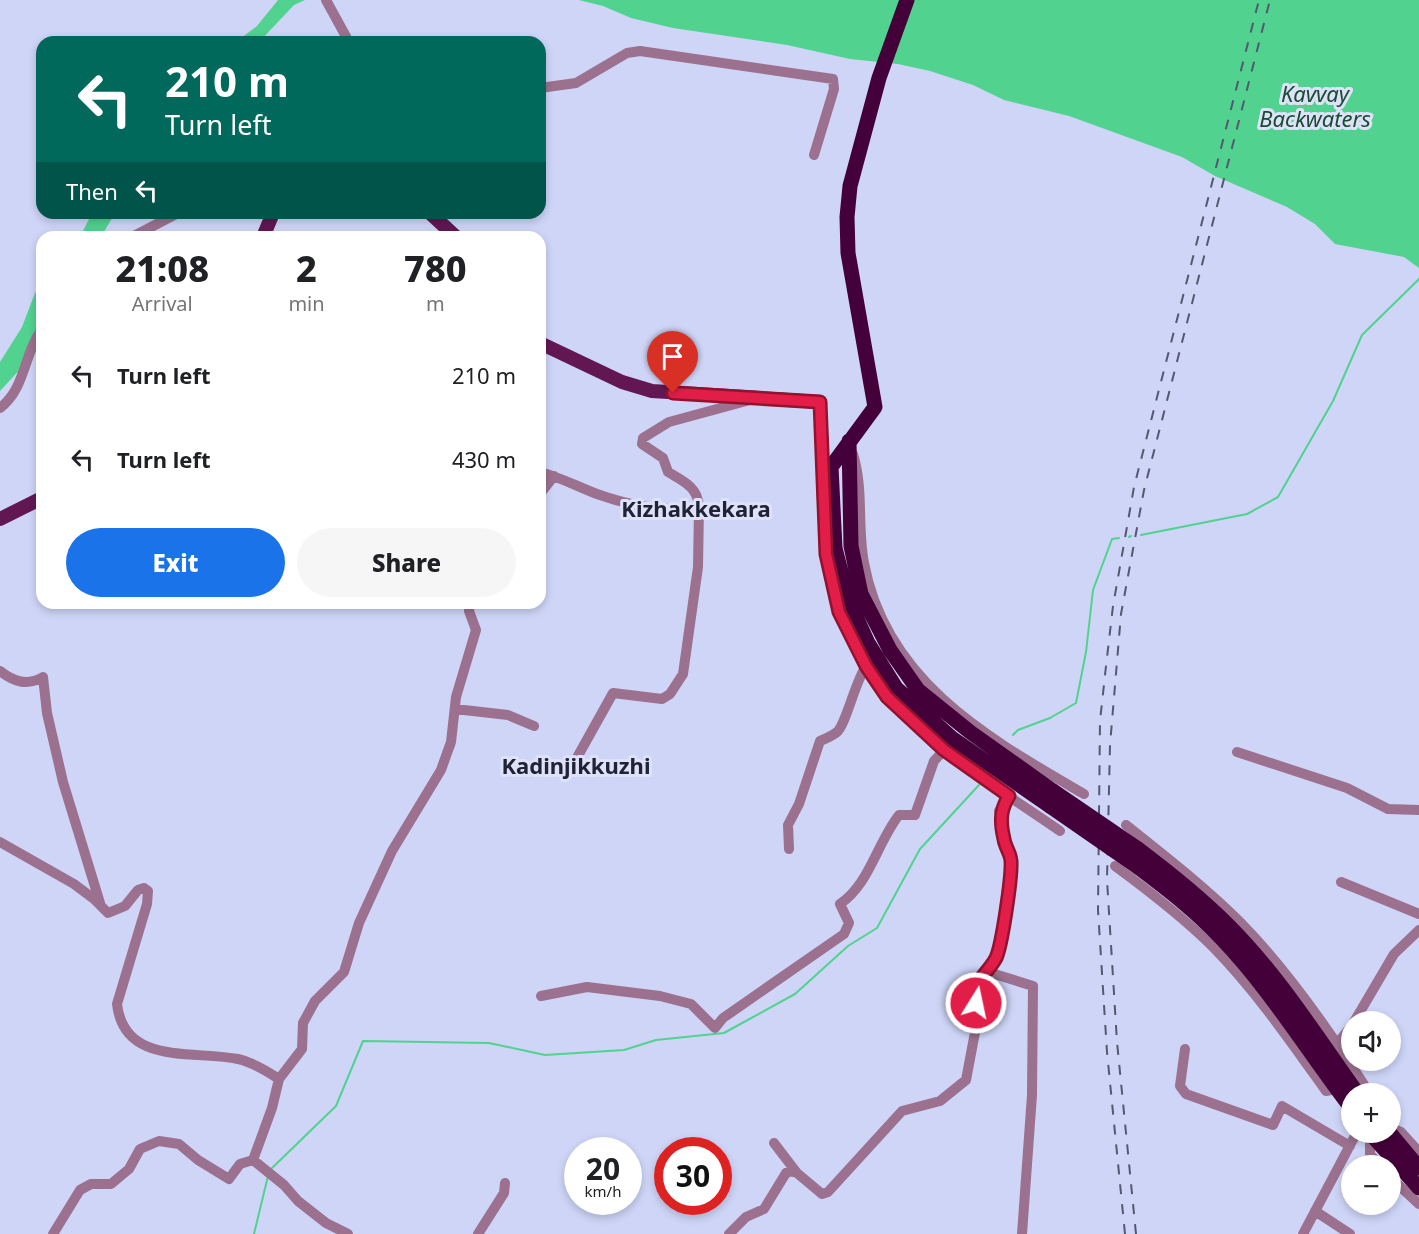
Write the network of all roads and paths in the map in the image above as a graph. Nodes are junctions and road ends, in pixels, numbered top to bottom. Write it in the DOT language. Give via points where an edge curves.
graph roads {
  1 [pos="326,0"];
  2 [pos="907,0"];
  3 [pos="345,36"];
  4 [pos="546,87"];
  5 [pos="814,155"];
  6 [pos="166,219"];
  7 [pos="436,219"];
  8 [pos="144,231"];
  9 [pos="450,231"];
  10 [pos="36,337"];
  11 [pos="546,347"];
  12 [pos="754,399"];
  13 [pos="820,402"];
  14 [pos="0,408"];
  15 [pos="849,441"];
  16 [pos="546,474"];
  17 [pos="554,476"];
  18 [pos="546,486"];
  19 [pos="36,501"];
  20 [pos="699,507"];
  21 [pos="0,519"];
  22 [pos="469,609"];
  23 [pos="866,666"];
  24 [pos="0,671"];
  25 [pos="455,709"];
  26 [pos="534,726"];
  27 [pos="944,750"];
  28 [pos="1237,752"];
  29 [pos="574,763"];
  30 [pos="1084,794"];
  31 [pos="1009,796"];
  32 [pos="1052,798"];
  33 [pos="1419,810"];
  34 [pos="1126,825"];
  35 [pos="1060,831"];
  36 [pos="0,842"];
  37 [pos="789,849"];
  38 [pos="1115,866"];
  39 [pos="1341,882"];
  40 [pos="100,904"];
  41 [pos="1419,914"];
  42 [pos="1419,930"];
  43 [pos="991,970"];
  44 [pos="541,996"];
  45 [pos="1360,1011"];
  46 [pos="1341,1039"];
  47 [pos="1337,1044"];
  48 [pos="1185,1049"];
  49 [pos="279,1078"];
  50 [pos="1350,1083"];
  51 [pos="1363,1083"];
  52 [pos="1336,1089"];
  53 [pos="1341,1091"];
  54 [pos="1341,1095"];
  55 [pos="1401,1132"];
  56 [pos="774,1143"];
  57 [pos="1352,1143"];
  58 [pos="1378,1143"];
  59 [pos="1398,1143"];
  60 [pos="1350,1146"];
  61 [pos="1419,1152"];
  62 [pos="252,1160"];
  63 [pos="1419,1168"];
  64 [pos="797,1173"];
  65 [pos="505,1183"];
  66 [pos="1401,1187"];
  67 [pos="1419,1188"];
  68 [pos="1419,1204"];
  69 [pos="1316,1211"];
  70 [pos="53,1234"];
  71 [pos="348,1234"];
  72 [pos="478,1234"];
  73 [pos="729,1234"];
  74 [pos="1022,1234"];
  75 [pos="1303,1234"];
  76 [pos="1350,1234"];
  1 -- 3 [label="street"];
  2 -- 15 [label="highway" via="879,78 850,186 848,253 875,406"];
  4 -- 5 [label="street" via="576,83 627,54 640,51 833,79 834,89"];
  6 -- 8 [label="street"];
  7 -- 9 [label="main road"];
  10 -- 14 [label="street" via="13,398"];
  11 -- 12 [label="main road" via="622,382 652,391"];
  12 -- 13 [label="main road"];
  12 -- 20 [label="street" via="669,422 643,438 642,444 663,458 668,472 688,484"];
  13 -- 23 [label="street" via="826,554 839,612"];
  15 -- 30 [label="street" via="859,476 864,562 870,590 900,651 923,683 955,711 1016,754"];
  15 -- 32 [label="highway" via="851,546 861,594 890,650 918,690"];
  15 -- 32 [label="highway" via="831,467 835,548 848,599 868,643 896,688 945,732"];
  16 -- 17 [label="street"];
  17 -- 18 [label="street"];
  17 -- 20 [label="street" via="634,503"];
  19 -- 21 [label="main road"];
  20 -- 29 [label="street" via="698,567 683,674 662,699 613,693"];
  22 -- 25 [label="street" via="476,630"];
  23 -- 27 [label="street" via="887,697"];
  23 -- 37 [label="street" via="838,731 820,741 788,825"];
  24 -- 40 [label="street" via="19,682 35,682 43,677 63,782"];
  25 -- 26 [label="street" via="508,715"];
  25 -- 49 [label="street" via="451,742 441,770 392,850 359,923 344,972 310,1010 303,1023 302,1048"];
  27 -- 31 [label="street"];
  27 -- 44 [label="street" via="934,761 915,815 899,815 854,895 840,904 849,923 844,934 723,1018 716,1028 692,1004 649,994 587,987"];
  28 -- 33 [label="street" via="1347,788 1388,809"];
  31 -- 35 [label="street"];
  31 -- 43 [label="street" via="999,811 1011,859 1008,898 998,955"];
  32 -- 50 [label="highway, bridge" via="1138,849 1190,889 1264,966"];
  32 -- 52 [label="highway, bridge" via="1184,902 1222,939"];
  34 -- 47 [label="street" via="1243,925"];
  36 -- 40 [label="street" via="59,874"];
  38 -- 52 [label="street" via="1214,948 1326,1090"];
  39 -- 41 [label="street"];
  40 -- 49 [label="street" via="108,914 125,906 138,890 148,891 117,1004 119,1020 133,1039 176,1056 240,1059"];
  42 -- 45 [label="street" via="1394,954"];
  43 -- 64 [label="street" via="980,977 972,991 976,1003 975,1037 966,1080 956,1091 940,1101 902,1112 828,1192 816,1191"];
  43 -- 74 [label="street" via="1034,986 1032,1095"];
  46 -- 47 [label="street"];
  47 -- 51 [label="street"];
  48 -- 60 [label="street" via="1180,1086 1186,1094 1273,1125 1282,1106"];
  49 -- 62 [label="street"];
  52 -- 53 [label="highway"];
  52 -- 54 [label="highway"];
  55 -- 61 [label="street"];
  56 -- 64 [label="street"];
  57 -- 60 [label="street"];
  58 -- 67 [label="highway"];
  59 -- 63 [label="highway"];
  60 -- 69 [label="street"];
  62 -- 70 [label="street" via="240,1164 230,1179 179,1144 159,1142 140,1149 129,1169 111,1184 91,1184 80,1190"];
  62 -- 71 [label="street" via="298,1201"];
  64 -- 73 [label="street" via="786,1173 764,1209 746,1217"];
  65 -- 72 [label="street" via="504,1193"];
  66 -- 68 [label="street"];
  69 -- 75 [label="street"];
  69 -- 76 [label="street"];
}
